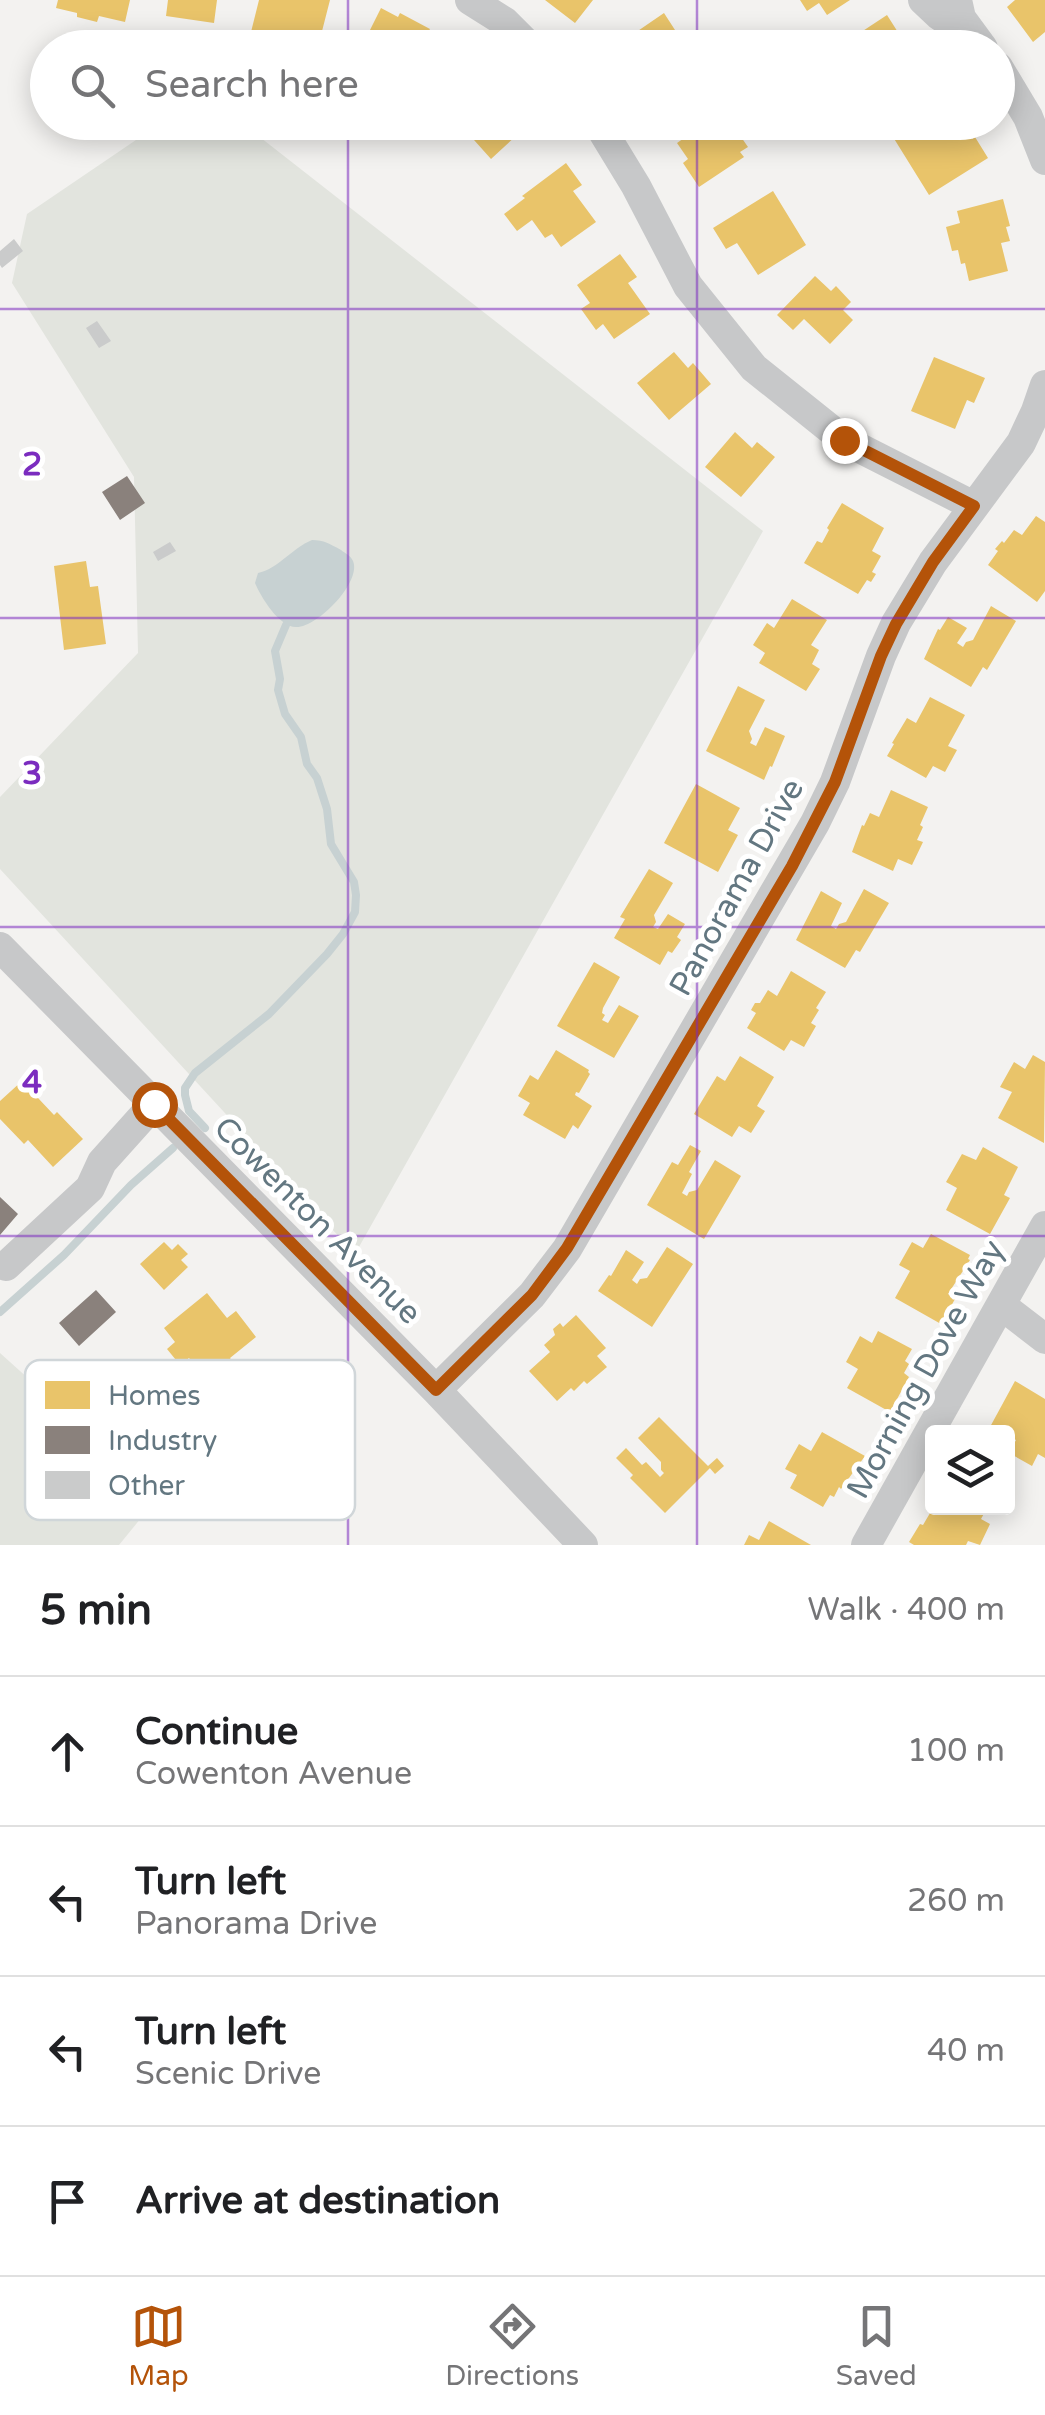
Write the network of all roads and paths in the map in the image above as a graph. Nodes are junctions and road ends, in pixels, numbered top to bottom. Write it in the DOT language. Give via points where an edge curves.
graph roads {
  1 [pos="470,0"];
  2 [pos="924,0"];
  3 [pos="959,9"];
  4 [pos="512,30"];
  5 [pos="1015,95"];
  6 [pos="609,140"];
  7 [pos="1045,160"];
  8 [pos="1045,385"];
  9 [pos="974,506"];
  10 [pos="0,947"];
  11 [pos="154,1104"];
  12 [pos="1045,1226"];
  13 [pos="6,1266"];
  14 [pos="1001,1305"];
  15 [pos="1045,1339"];
  16 [pos="436,1390"];
  17 [pos="583,1545"];
  18 [pos="866,1545"];
  1 -- 4 [label="street"];
  2 -- 3 [label="street" via="940,16"];
  5 -- 7 [label="street"];
  6 -- 9 [label="street" via="688,286 754,368 844,440"];
  8 -- 9 [label="street, Panorama Drive" via="1021,443"];
  9 -- 16 [label="street, Panorama Drive" via="896,624 835,782 792,866 567,1248 532,1295"];
  10 -- 11 [label="street, Cowenton Avenue"];
  11 -- 13 [label="street" via="102,1162 90,1188"];
  11 -- 16 [label="street, Cowenton Avenue"];
  12 -- 14 [label="street, Morning Dove Way"];
  14 -- 15 [label="street"];
  14 -- 18 [label="street, Morning Dove Way"];
  16 -- 17 [label="street, Cowenton Avenue"];
}
